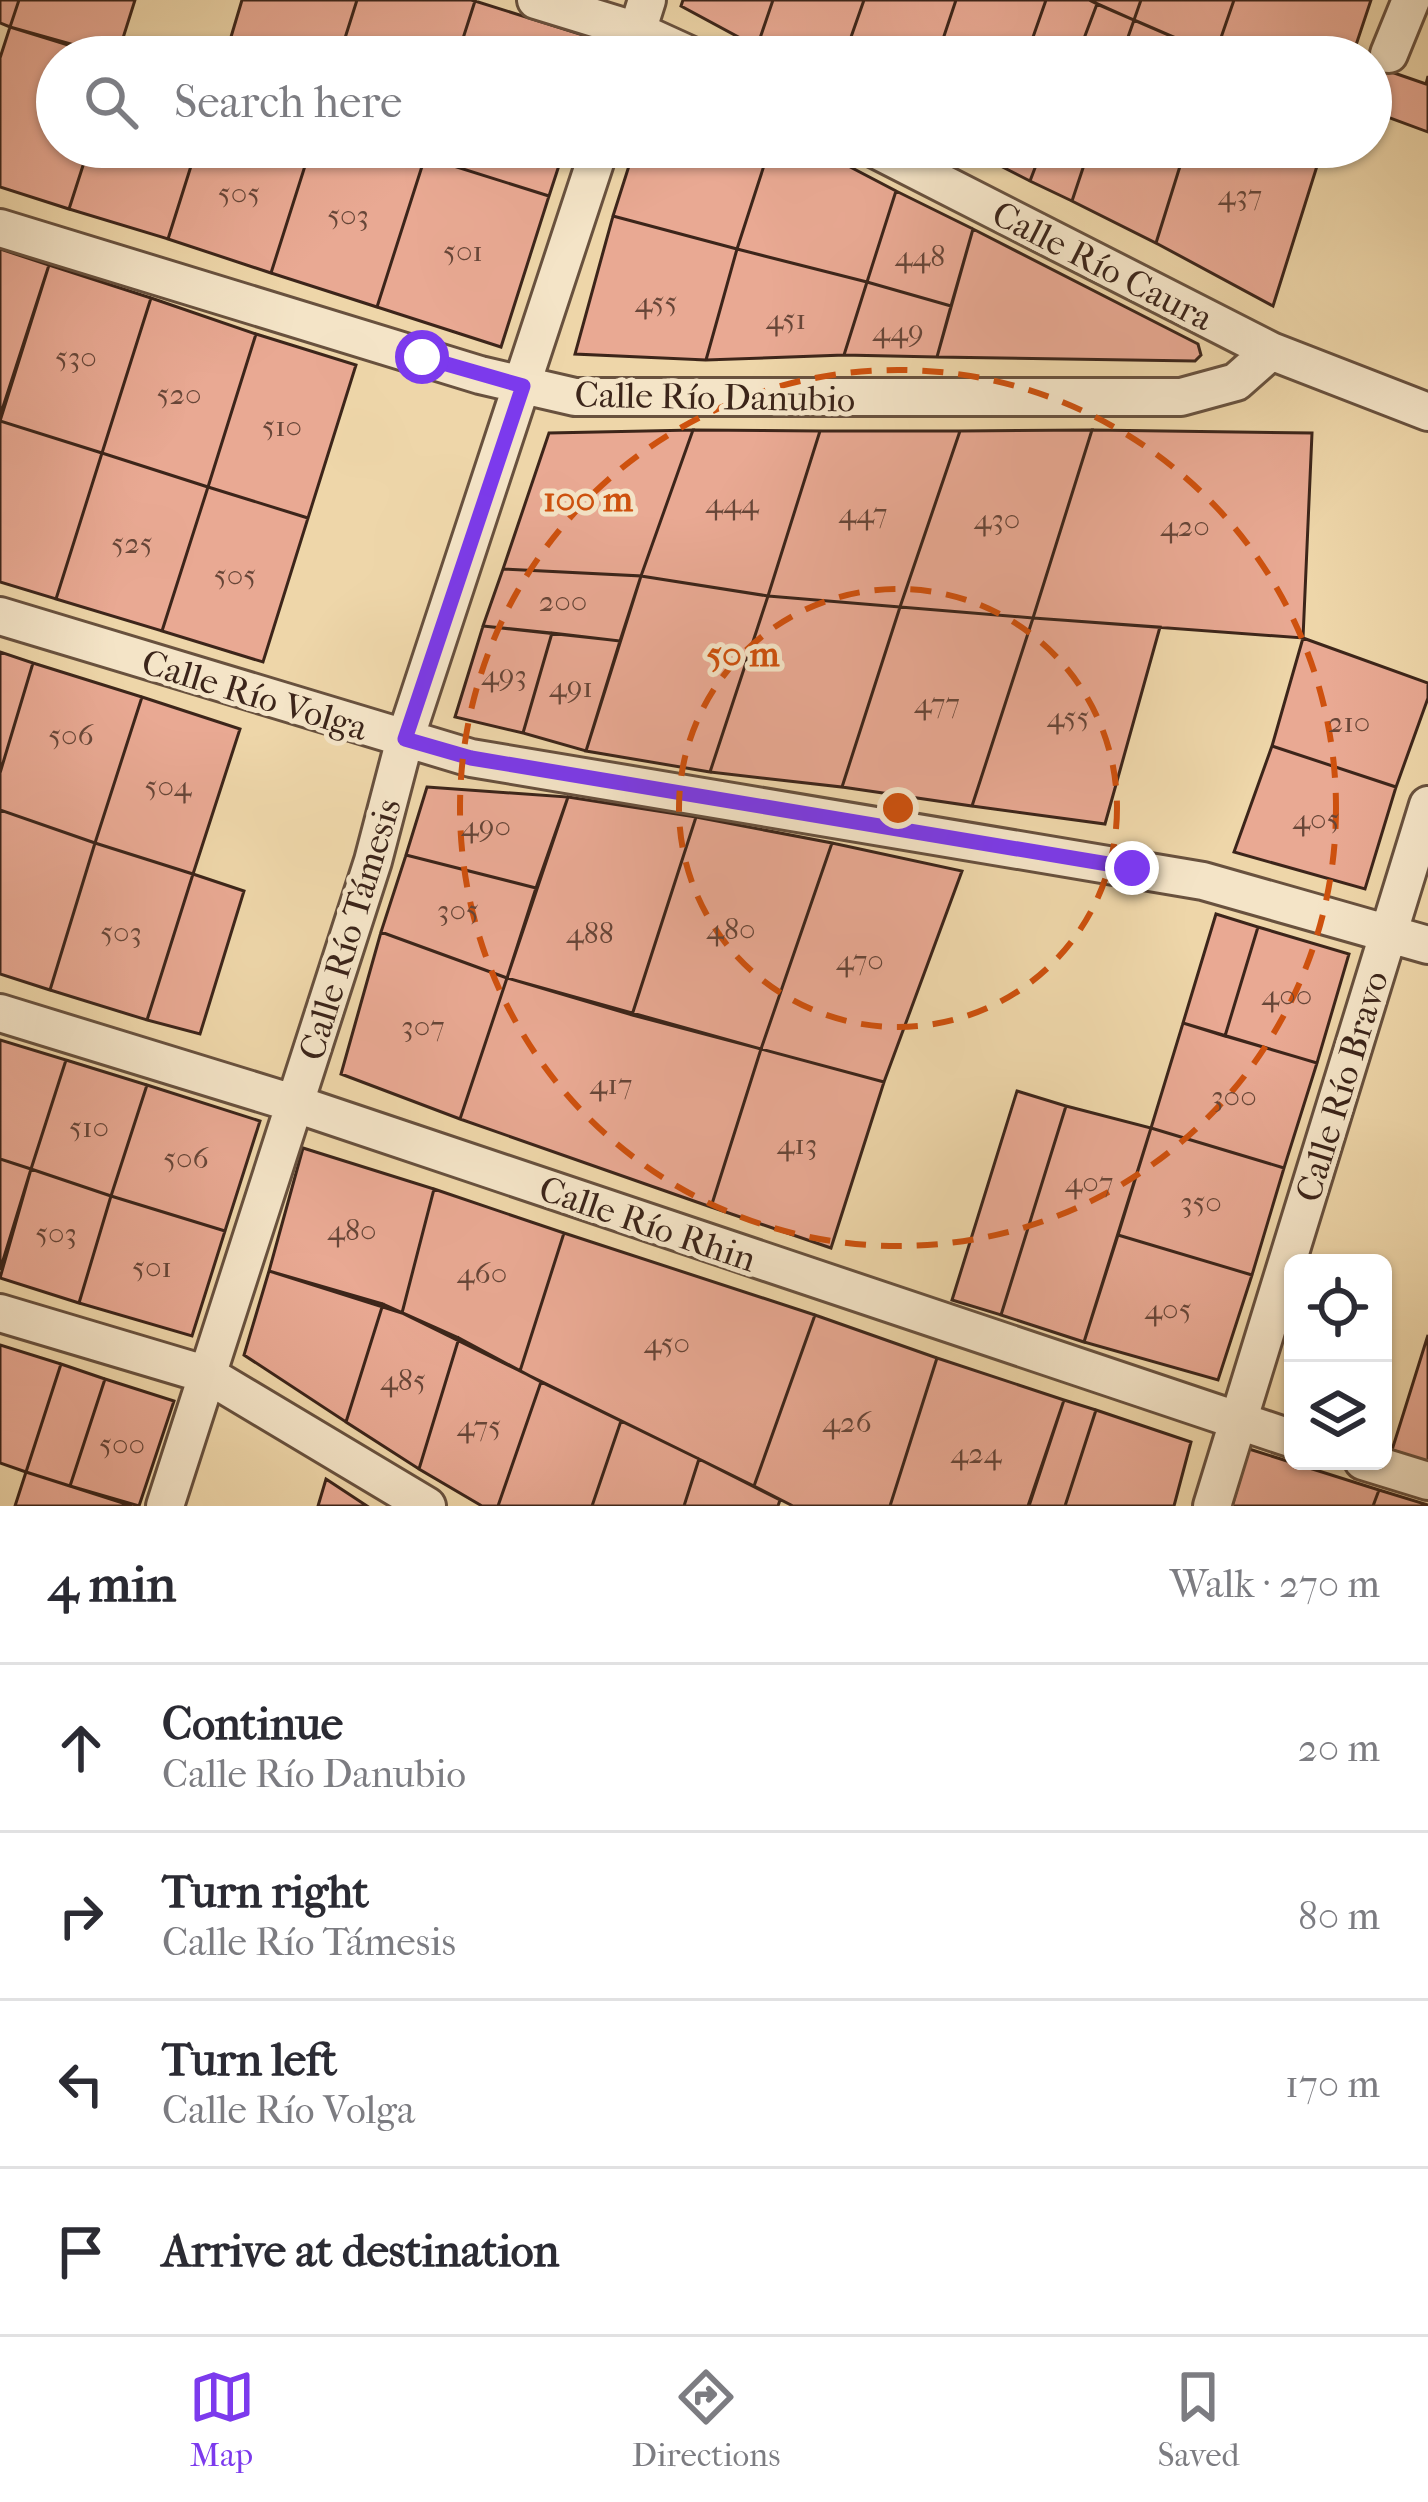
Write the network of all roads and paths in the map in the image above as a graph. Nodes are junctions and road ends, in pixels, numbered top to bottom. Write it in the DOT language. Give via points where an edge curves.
graph roads {
  1 [pos="536,0"];
  2 [pos="1411,0"];
  3 [pos="637,29"];
  4 [pos="1392,47"];
  5 [pos="593,168"];
  6 [pos="913,168"];
  7 [pos="0,228"];
  8 [pos="1271,351"];
  9 [pos="523,386"];
  10 [pos="1428,412"];
  11 [pos="0,616"];
  12 [pos="405,739"];
  13 [pos="1428,805"];
  14 [pos="1388,932"];
  15 [pos="1428,945"];
  16 [pos="0,1013"];
  17 [pos="296,1104"];
  18 [pos="0,1313"];
  19 [pos="208,1375"];
  20 [pos="1240,1423"];
  21 [pos="1284,1436"];
  22 [pos="1392,1470"];
  23 [pos="1428,1481"];
  24 [pos="165,1506"];
  25 [pos="427,1506"];
  26 [pos="1212,1506"];
  1 -- 3 [label="street"];
  2 -- 4 [label="street"];
  5 -- 9 [label="street, Calle Río Támesis"];
  6 -- 8 [label="street, Calle Río Caura"];
  7 -- 9 [label="street, Calle Río Danubio"];
  8 -- 9 [label="street, Calle Río Danubio" via="1236,382 1181,397 636,400"];
  8 -- 10 [label="street"];
  9 -- 12 [label="street, Calle Río Támesis"];
  11 -- 12 [label="street, Calle Río Volga"];
  12 -- 14 [label="street, Calle Río Volga" via="471,758 1203,881"];
  12 -- 17 [label="street, Calle Río Támesis"];
  13 -- 14 [label="street, Calle Río Bravo"];
  14 -- 15 [label="street, Calle Río Volga"];
  14 -- 20 [label="street, Calle Río Bravo"];
  16 -- 17 [label="street, Calle Río Rhin"];
  17 -- 19 [label="street, Calle Río Támesis"];
  17 -- 20 [label="street, Calle Río Rhin"];
  18 -- 19 [label="street"];
  19 -- 24 [label="street, Calle Río Támesis"];
  19 -- 25 [label="street"];
  20 -- 21 [label="street, Calle Río Rhin"];
  20 -- 26 [label="street, Calle Río Bravo"];
  22 -- 23 [label="street"];
}
